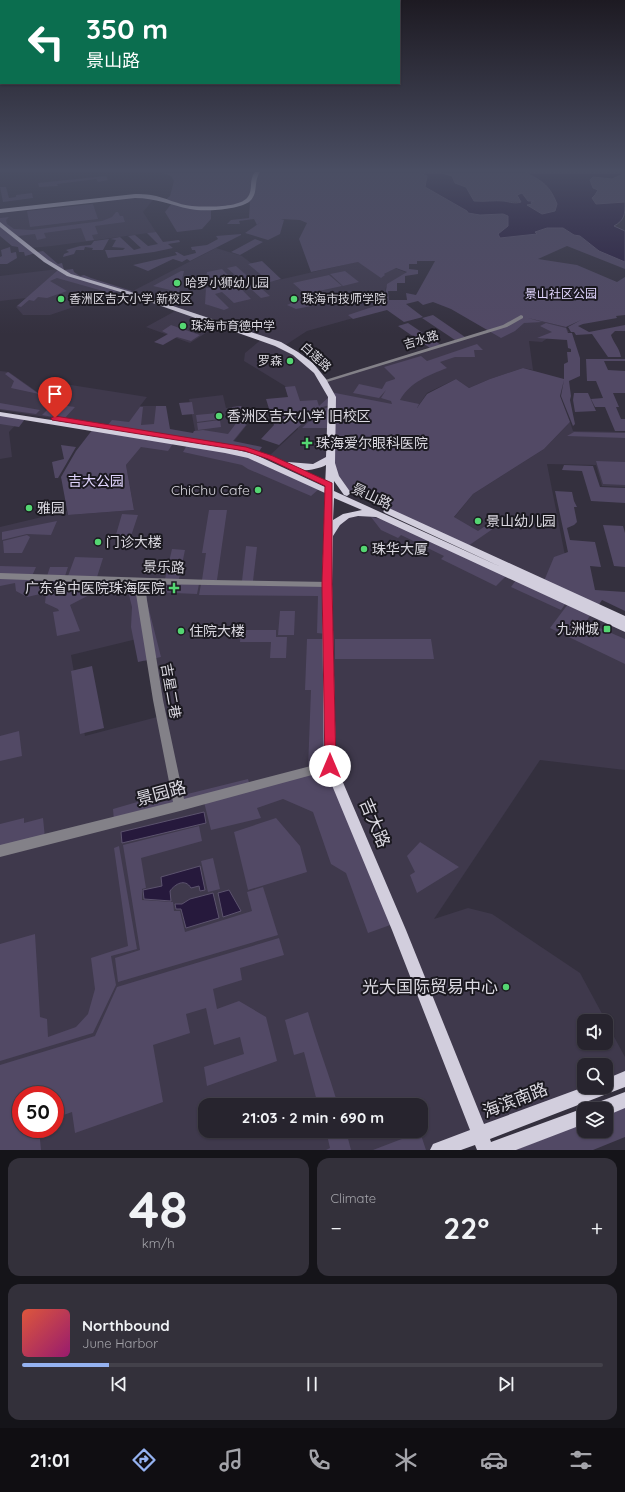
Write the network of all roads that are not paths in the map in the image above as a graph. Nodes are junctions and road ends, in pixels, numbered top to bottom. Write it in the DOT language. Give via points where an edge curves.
graph roads {
  1 [pos="2,226"];
  2 [pos="521,317"];
  3 [pos="325,381"];
  4 [pos="0,410"];
  5 [pos="0,414"];
  6 [pos="330,458"];
  7 [pos="288,466"];
  8 [pos="329,488"];
  9 [pos="347,493"];
  10 [pos="390,519"];
  11 [pos="328,537"];
  12 [pos="0,576"];
  13 [pos="142,580"];
  14 [pos="327,584"];
  15 [pos="625,620"];
  16 [pos="625,628"];
  17 [pos="330,766"];
  18 [pos="180,806"];
  19 [pos="0,851"];
  20 [pos="625,1080"];
  21 [pos="613,1084"];
  22 [pos="591,1094"];
  23 [pos="625,1100"];
  24 [pos="613,1105"];
  25 [pos="577,1119"];
  26 [pos="483,1143"];
  27 [pos="439,1150"];
  28 [pos="493,1150"];
  1 -- 3 [label="main road, 白莲路" via="46,261 69,275 283,346 299,354"];
  2 -- 3 [label="street, 吉水路" via="494,330"];
  3 -- 6 [label="main road, 白莲路" via="332,397"];
  4 -- 7 [label="main road, 景山路" via="232,446"];
  5 -- 8 [label="main road, 景山路" via="225,450 251,456"];
  6 -- 7 [label="main road" via="314,467"];
  6 -- 8 [label="main road, 白莲路"];
  6 -- 9 [label="main road" via="335,476"];
  7 -- 8 [label="main road, 景山路"];
  8 -- 9 [label="main road, 景山路"];
  8 -- 10 [label="main road, 景山路"];
  8 -- 11 [label="main road, 吉大路"];
  9 -- 15 [label="main road, 景山路"];
  10 -- 11 [label="main road" via="364,514 345,516 334,524"];
  10 -- 16 [label="main road, 景山路"];
  11 -- 14 [label="main road, 吉大路"];
  12 -- 13 [label="street, 景乐路"];
  13 -- 14 [label="street, 景乐路"];
  13 -- 18 [label="street, 吉星二巷" via="141,594 158,700"];
  14 -- 17 [label="main road, 吉大路"];
  17 -- 18 [label="street, 景园路"];
  17 -- 26 [label="main road, 吉大路" via="402,938"];
  18 -- 19 [label="street, 景园路"];
  20 -- 21 [label="main road, 海滨南路"];
  22 -- 26 [label="main road, 海滨南路"];
  23 -- 24 [label="main road"];
  25 -- 28 [label="main road"];
  26 -- 27 [label="main road, 海滨南路"];
}
